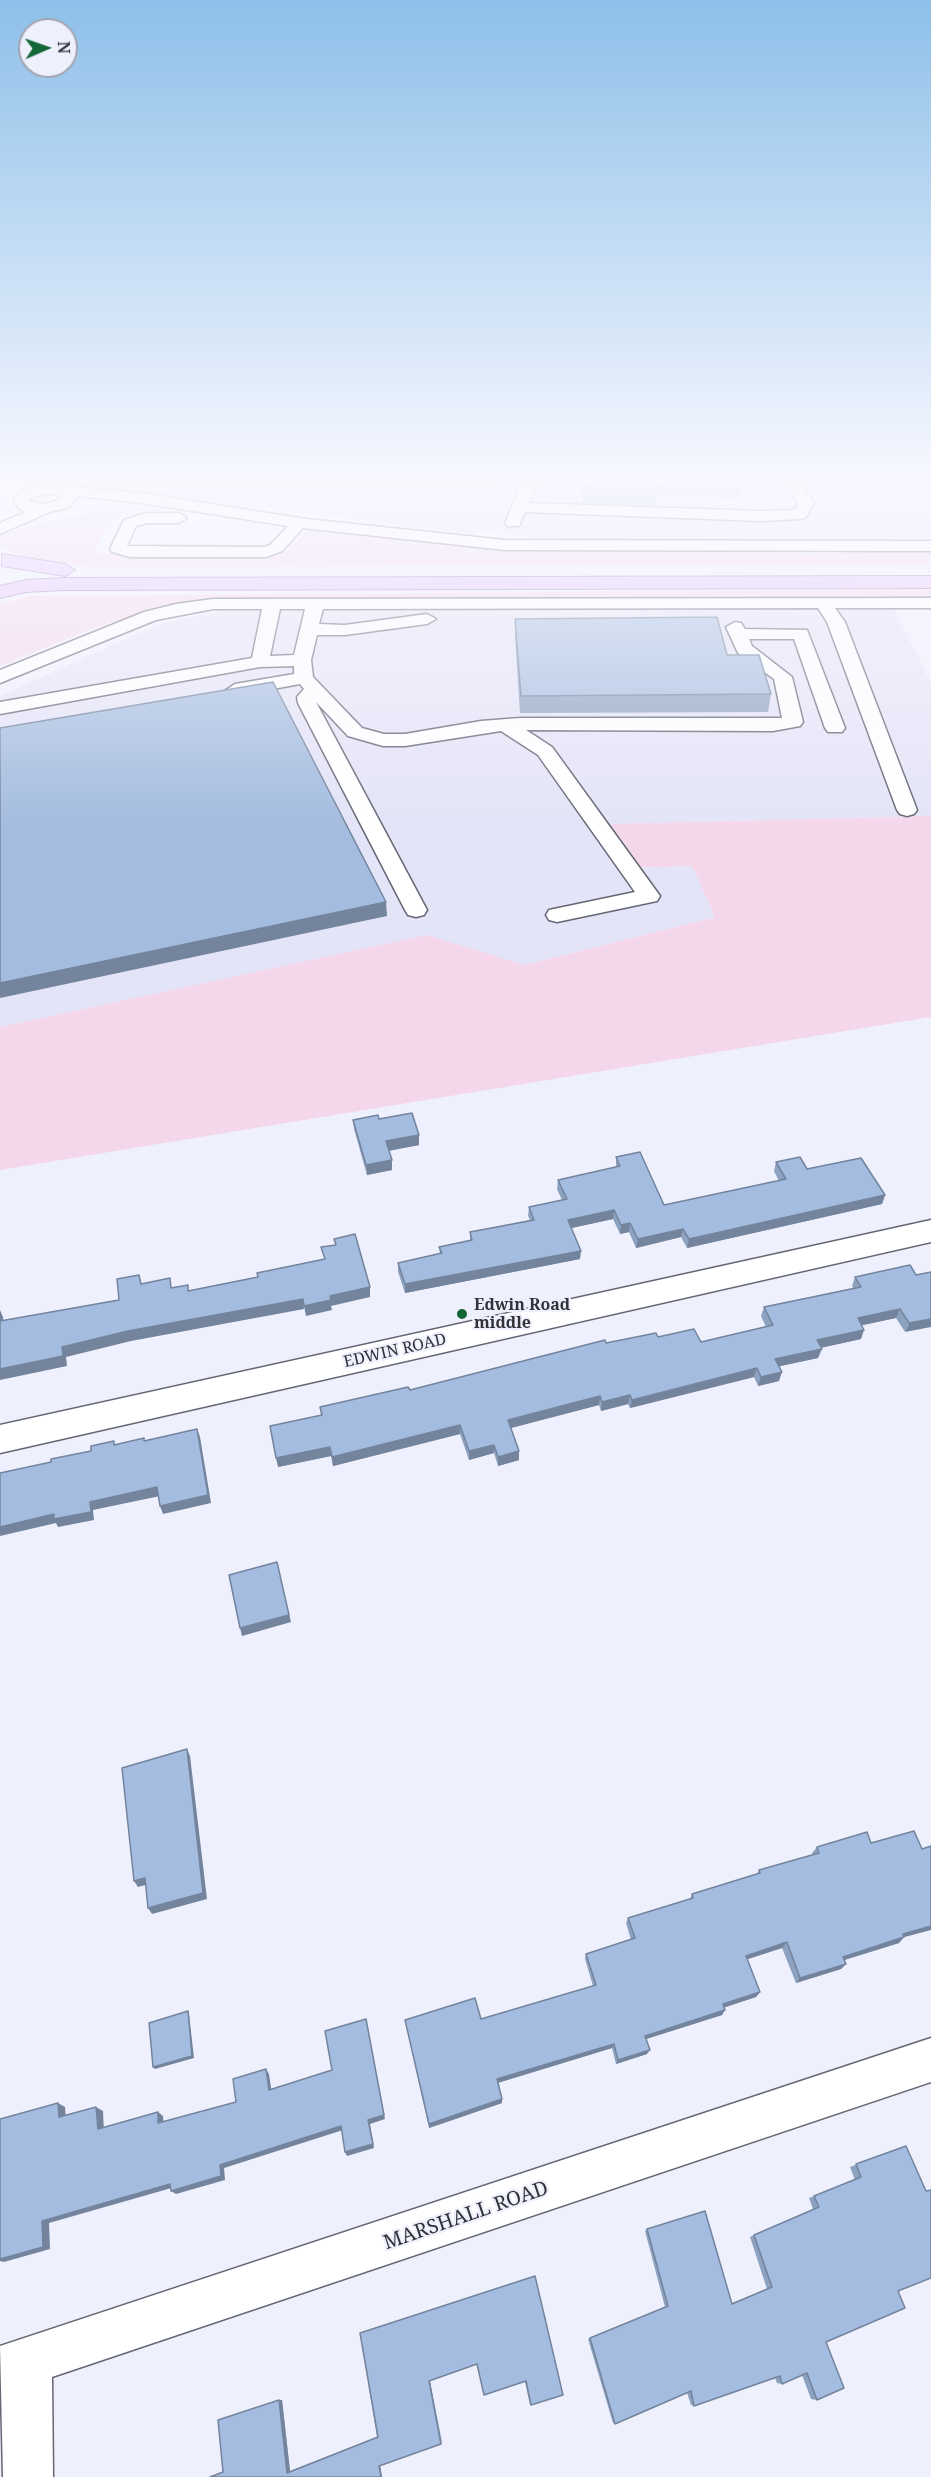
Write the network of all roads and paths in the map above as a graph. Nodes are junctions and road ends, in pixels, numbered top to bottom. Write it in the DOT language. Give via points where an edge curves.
graph roads {
  1 [pos="823,603"];
  2 [pos="931,603"];
  3 [pos="272,604"];
  4 [pos="315,604"];
  5 [pos="459,614"];
  6 [pos="308,629"];
  7 [pos="260,662"];
  8 [pos="307,676"];
  9 [pos="0,677"];
  10 [pos="109,689"];
  11 [pos="213,694"];
  12 [pos="0,708"];
  13 [pos="111,712"];
  14 [pos="505,725"];
  15 [pos="835,728"];
  16 [pos="907,810"];
  17 [pos="416,910"];
  18 [pos="557,915"];
  19 [pos="931,1231"];
  20 [pos="0,1439"];
  21 [pos="931,2060"];
  22 [pos="14,2365"];
  23 [pos="28,2477"];
  1 -- 2 [label="street"];
  1 -- 4 [label="street"];
  1 -- 16 [label="street" via="836,622"];
  3 -- 4 [label="street"];
  3 -- 7 [label="street"];
  3 -- 9 [label="street" via="213,604 168,611"];
  4 -- 6 [label="street"];
  5 -- 6 [label="street" via="357,629"];
  6 -- 8 [label="street"];
  7 -- 8 [label="street"];
  7 -- 10 [label="street" via="208,663"];
  8 -- 11 [label="street"];
  8 -- 14 [label="street" via="355,732 383,740"];
  8 -- 17 [label="street" via="307,703"];
  10 -- 12 [label="street"];
  10 -- 13 [label="street"];
  14 -- 15 [label="street" via="794,722 783,677 744,649 736,630 801,634"];
  14 -- 18 [label="street" via="545,751 649,896"];
  19 -- 20 [label="street, EDWIN ROAD"];
  21 -- 22 [label="street, MARSHALL ROAD"];
  22 -- 23 [label="street"];
}
